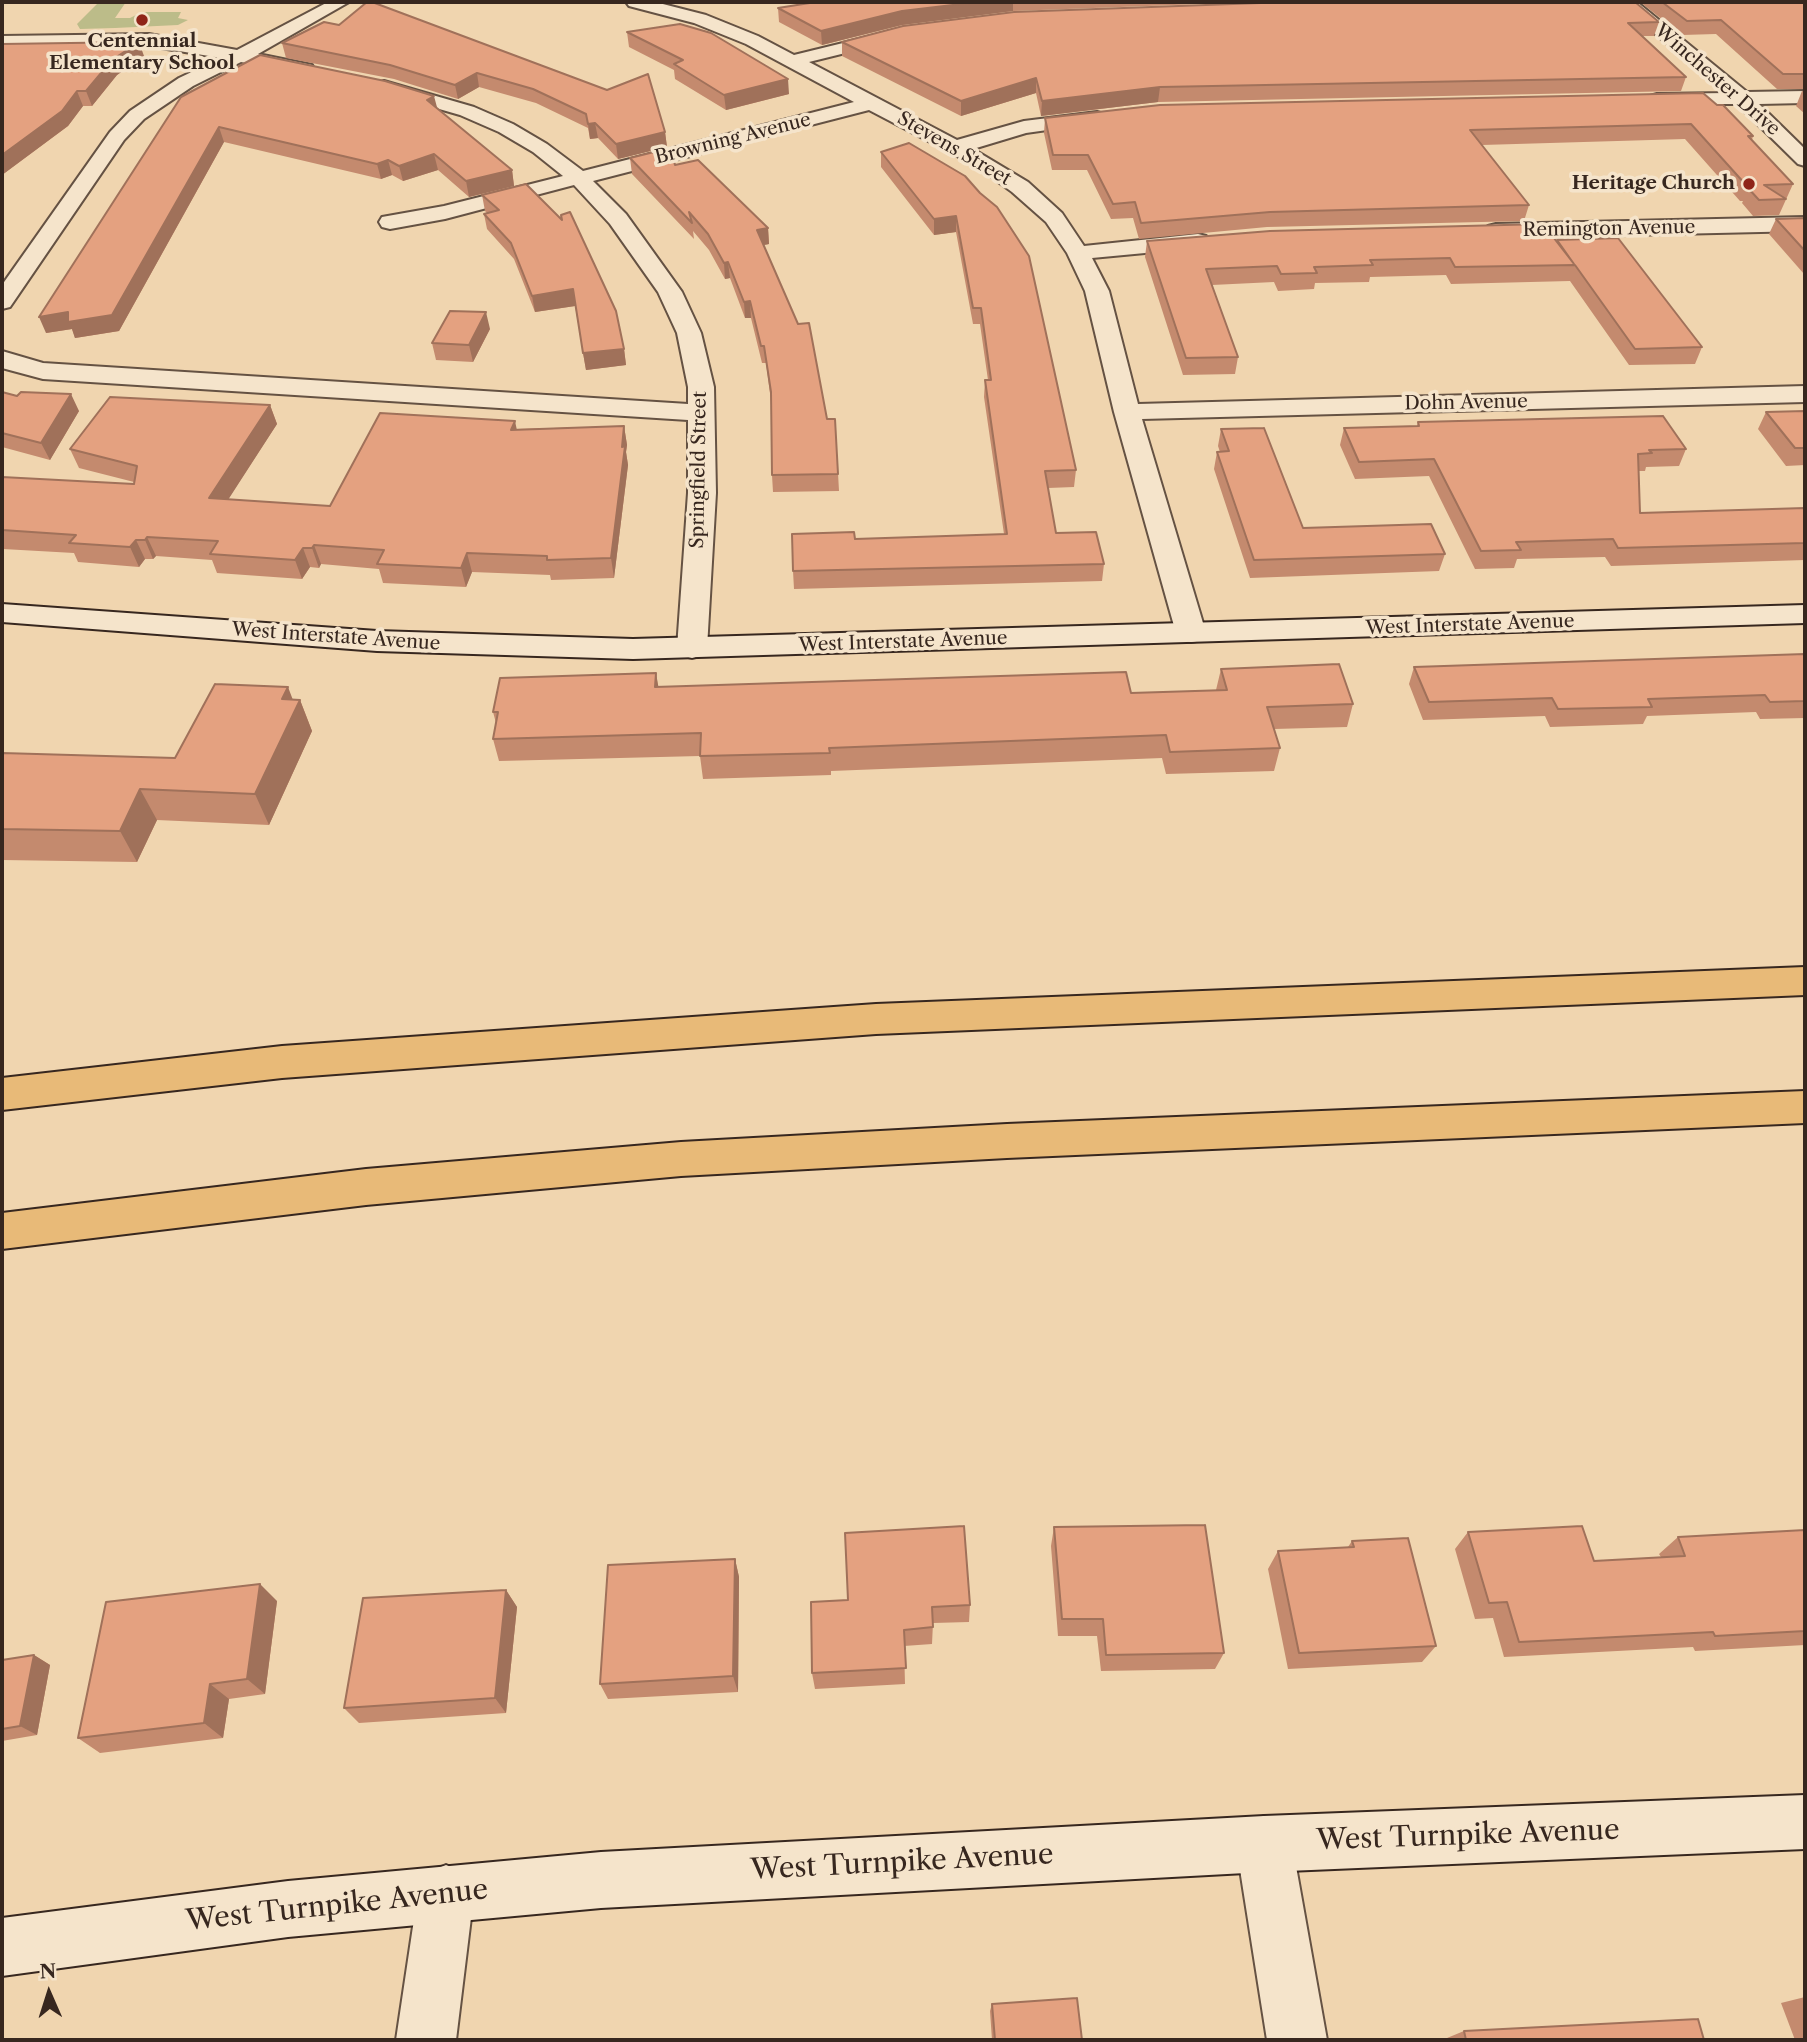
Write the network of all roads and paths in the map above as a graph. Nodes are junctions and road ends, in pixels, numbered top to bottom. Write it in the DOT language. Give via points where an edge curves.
graph roads {
  1 [pos="340,2"];
  2 [pos="635,2"];
  3 [pos="1626,2"];
  4 [pos="916,31"];
  5 [pos="2,41"];
  6 [pos="239,55"];
  7 [pos="792,61"];
  8 [pos="326,74"];
  9 [pos="365,82"];
  10 [pos="1805,97"];
  11 [pos="1742,98"];
  12 [pos="1631,100"];
  13 [pos="872,103"];
  14 [pos="1120,115"];
  15 [pos="957,147"];
  16 [pos="1805,160"];
  17 [pos="579,178"];
  18 [pos="390,222"];
  19 [pos="1805,224"];
  20 [pos="1470,231"];
  21 [pos="1216,240"];
  22 [pos="1078,253"];
  23 [pos="2,302"];
  24 [pos="2,358"];
  25 [pos="1805,394"];
  26 [pos="1127,412"];
  27 [pos="703,413"];
  28 [pos="2,613"];
  29 [pos="1805,614"];
  30 [pos="1191,633"];
  31 [pos="692,648"];
  32 [pos="1805,981"];
  33 [pos="2,1094"];
  34 [pos="1805,1107"];
  35 [pos="2,1231"];
  36 [pos="1805,1822"];
  37 [pos="1264,1844"];
  38 [pos="446,1893"];
  39 [pos="2,1947"];
  40 [pos="426,2040"];
  41 [pos="1297,2040"];
  1 -- 6 [label="street"];
  2 -- 7 [label="street, Stevens Street" via="718,25"];
  3 -- 11 [label="street, Winchester Drive"];
  4 -- 7 [label="street"];
  5 -- 6 [label="street" via="149,40"];
  6 -- 8 [label="street"];
  6 -- 23 [label="street" via="169,92 125,126"];
  7 -- 13 [label="street, Stevens Street"];
  9 -- 17 [label="street, Springfield Street" via="486,119 523,138"];
  10 -- 11 [label="street"];
  11 -- 12 [label="street"];
  11 -- 16 [label="street, Winchester Drive"];
  13 -- 15 [label="street, Stevens Street"];
  13 -- 17 [label="street, Browning Avenue"];
  14 -- 15 [label="street" via="1024,127"];
  15 -- 22 [label="street, Stevens Street" via="1039,203"];
  17 -- 18 [label="street, Browning Avenue"];
  17 -- 27 [label="street, Springfield Street" via="632,236 670,292 689,333"];
  19 -- 20 [label="street, Remington Avenue"];
  21 -- 22 [label="street"];
  22 -- 26 [label="street, Stevens Street" via="1097,291"];
  24 -- 27 [label="street" via="43,371"];
  25 -- 26 [label="street, Dohn Avenue"];
  26 -- 30 [label="street, Stevens Street"];
  27 -- 31 [label="street, Springfield Street"];
  28 -- 31 [label="street, West Interstate Avenue" via="464,645"];
  29 -- 30 [label="street, West Interstate Avenue"];
  30 -- 31 [label="street, West Interstate Avenue"];
  32 -- 33 [label="highway" via="876,1018 282,1062"];
  34 -- 35 [label="highway" via="1007,1140 681,1159 366,1186"];
  36 -- 37 [label="street, West Turnpike Avenue"];
  37 -- 38 [label="street, West Turnpike Avenue" via="601,1880"];
  37 -- 41 [label="street"];
  38 -- 39 [label="street, West Turnpike Avenue"];
  38 -- 40 [label="street"];
}
